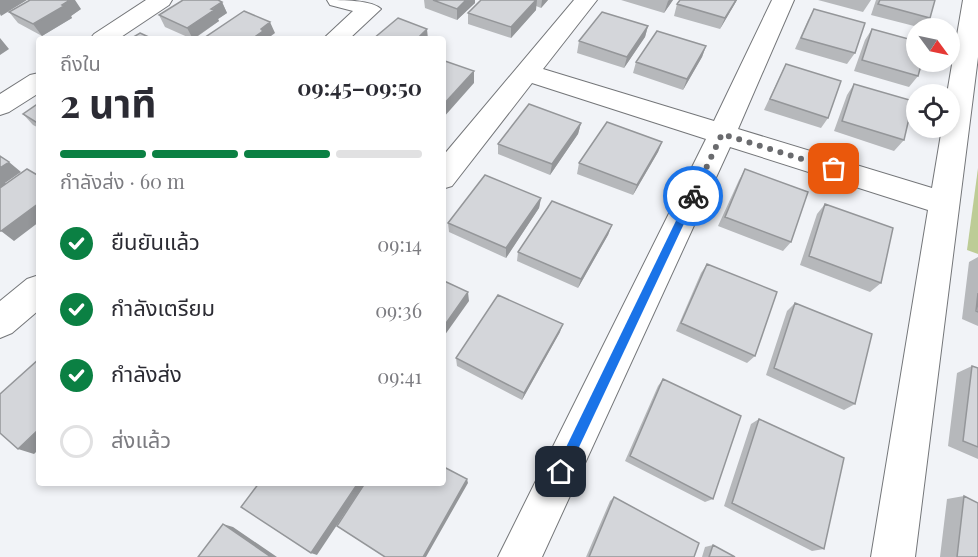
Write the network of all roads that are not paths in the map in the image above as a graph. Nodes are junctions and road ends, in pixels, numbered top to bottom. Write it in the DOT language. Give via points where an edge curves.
graph roads {
  1 [pos="161,0"];
  2 [pos="338,0"];
  3 [pos="586,0"];
  4 [pos="783,0"];
  5 [pos="974,0"];
  6 [pos="376,5"];
  7 [pos="107,36"];
  8 [pos="339,36"];
  9 [pos="527,73"];
  10 [pos="36,83"];
  11 [pos="0,106"];
  12 [pos="722,134"];
  13 [pos="446,173"];
  14 [pos="946,204"];
  15 [pos="36,292"];
  16 [pos="0,322"];
  17 [pos="520,557"];
  18 [pos="893,557"];
  1 -- 7 [label="street"];
  2 -- 6 [label="street"];
  3 -- 9 [label="street"];
  4 -- 12 [label="street"];
  5 -- 14 [label="street"];
  6 -- 8 [label="street"];
  9 -- 12 [label="street"];
  9 -- 13 [label="street"];
  10 -- 11 [label="street"];
  12 -- 14 [label="street"];
  12 -- 17 [label="street"];
  14 -- 18 [label="street"];
  15 -- 16 [label="street"];
}
